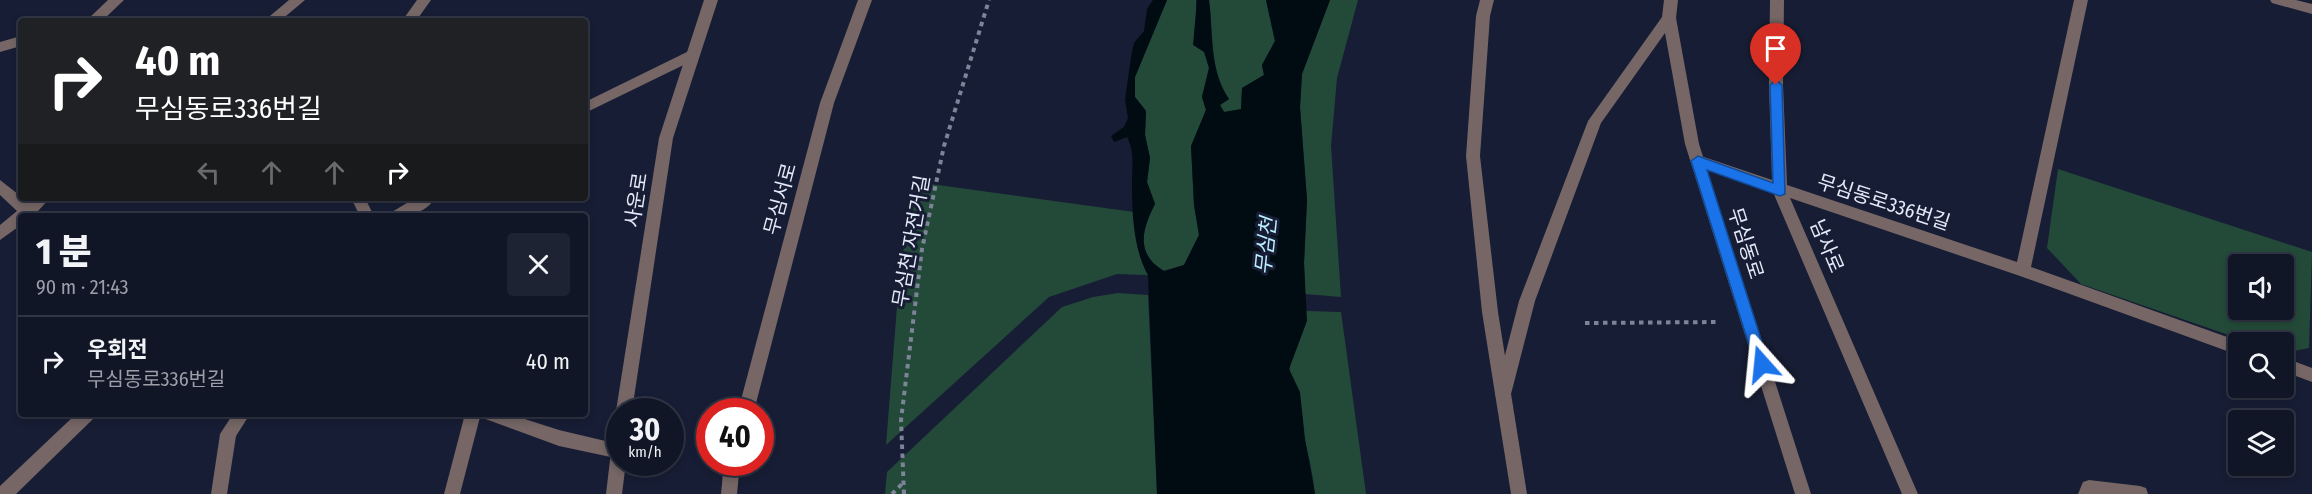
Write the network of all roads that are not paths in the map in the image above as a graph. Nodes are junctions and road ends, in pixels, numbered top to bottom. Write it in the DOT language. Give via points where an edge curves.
graph roads {
  1 [pos="117,0"];
  2 [pos="298,0"];
  3 [pos="424,0"];
  4 [pos="711,0"];
  5 [pos="865,0"];
  6 [pos="1487,0"];
  7 [pos="1671,0"];
  8 [pos="1778,0"];
  9 [pos="2081,0"];
  10 [pos="2277,0"];
  11 [pos="2312,9"];
  12 [pos="94,18"];
  13 [pos="275,18"];
  14 [pos="411,18"];
  15 [pos="1669,18"];
  16 [pos="18,42"];
  17 [pos="0,47"];
  18 [pos="693,54"];
  19 [pos="588,106"];
  20 [pos="1698,161"];
  21 [pos="0,186"];
  22 [pos="1780,191"];
  23 [pos="40,201"];
  24 [pos="423,201"];
  25 [pos="28,213"];
  26 [pos="30,213"];
  27 [pos="402,213"];
  28 [pos="18,222"];
  29 [pos="0,234"];
  30 [pos="2023,270"];
  31 [pos="2228,344"];
  32 [pos="2294,368"];
  33 [pos="2312,375"];
  34 [pos="1503,394"];
  35 [pos="626,398"];
  36 [pos="749,398"];
  37 [pos="84,417"];
  38 [pos="240,417"];
  39 [pos="472,417"];
  40 [pos="497,417"];
  41 [pos="606,445"];
  42 [pos="616,476"];
  43 [pos="731,476"];
  44 [pos="4,494"];
  45 [pos="219,494"];
  46 [pos="452,494"];
  47 [pos="614,494"];
  48 [pos="729,494"];
  49 [pos="1519,494"];
  50 [pos="1803,494"];
  51 [pos="1910,494"];
  52 [pos="2086,494"];
  53 [pos="2140,494"];
  1 -- 12 [label="street"];
  2 -- 13 [label="street"];
  3 -- 14 [label="street"];
  4 -- 18 [label="street, 사운로"];
  5 -- 36 [label="street, 무심서로" via="827,103"];
  6 -- 34 [label="street" via="1473,156"];
  7 -- 15 [label="street, 무심동로"];
  8 -- 22 [label="street, 남사로"];
  9 -- 30 [label="street"];
  10 -- 11 [label="street"];
  15 -- 20 [label="street, 무심동로"];
  15 -- 34 [label="street" via="1595,121 1527,301"];
  16 -- 17 [label="street"];
  18 -- 19 [label="street"];
  18 -- 35 [label="street, 사운로" via="666,138"];
  20 -- 22 [label="street, 무심동로336번길"];
  20 -- 50 [label="street, 무심동로"];
  21 -- 25 [label="street"];
  22 -- 30 [label="street, 무심동로336번길"];
  22 -- 51 [label="street, 남사로"];
  23 -- 26 [label="street"];
  24 -- 27 [label="street"];
  28 -- 29 [label="street"];
  30 -- 31 [label="street, 무심동로336번길"];
  32 -- 33 [label="street"];
  34 -- 49 [label="street"];
  37 -- 44 [label="street"];
  38 -- 45 [label="street" via="228,434"];
  39 -- 46 [label="street"];
  40 -- 41 [label="street" via="559,438"];
  42 -- 47 [label="street"];
  43 -- 48 [label="street"];
  52 -- 53 [label="street" via="2089,488"];
}
